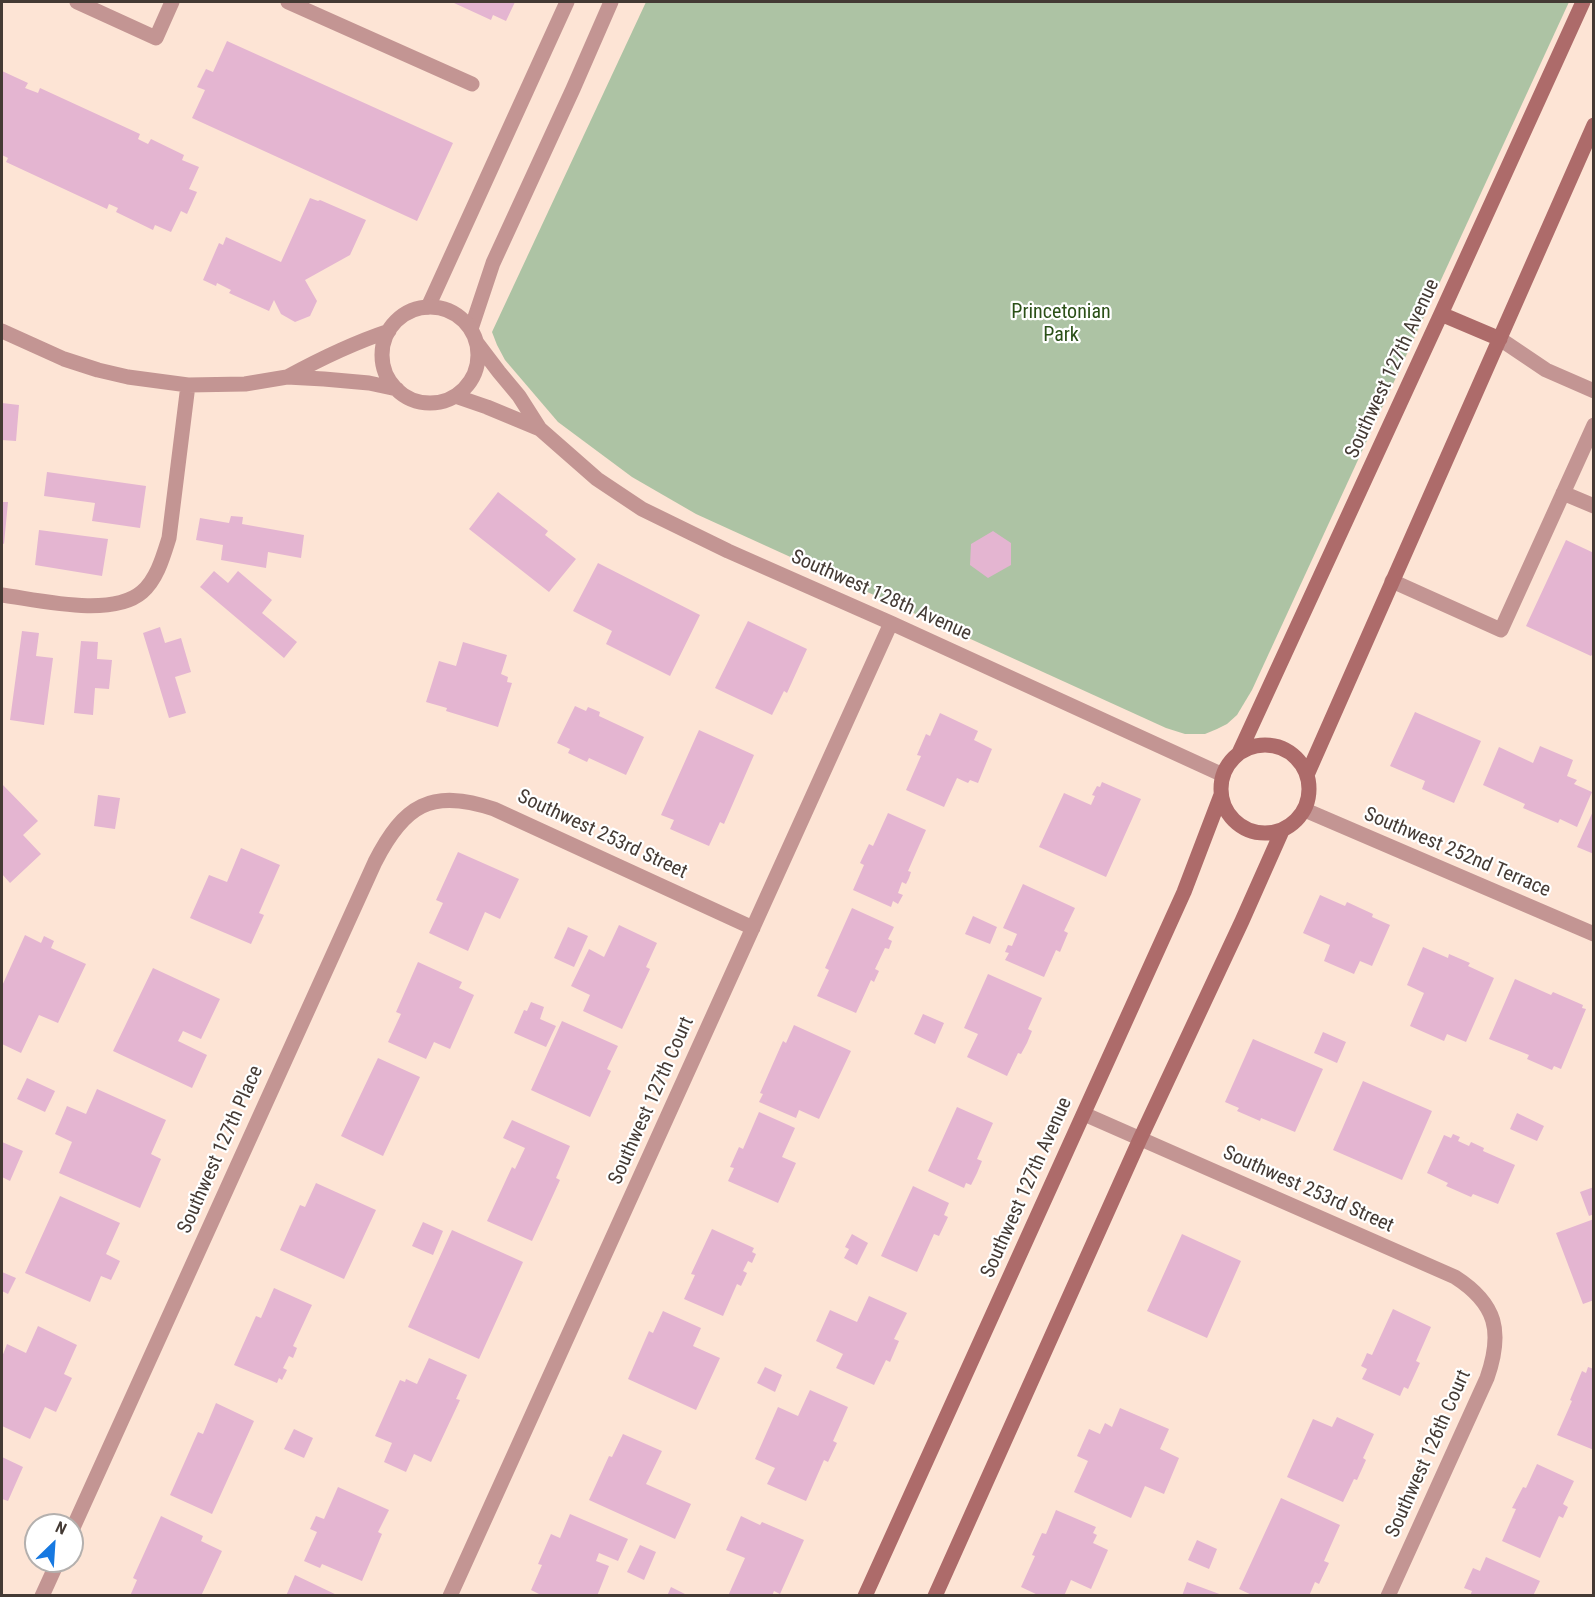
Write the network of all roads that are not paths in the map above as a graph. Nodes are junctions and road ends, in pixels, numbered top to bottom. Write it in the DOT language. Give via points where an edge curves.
graph roads {
  1 [pos="77,2"];
  2 [pos="172,2"];
  3 [pos="288,2"];
  4 [pos="567,2"];
  5 [pos="611,2"];
  6 [pos="1583,2"];
  7 [pos="472,84"];
  8 [pos="1593,125"];
  9 [pos="428,307"];
  10 [pos="1441,314"];
  11 [pos="2,331"];
  12 [pos="389,331"];
  13 [pos="474,336"];
  14 [pos="1500,339"];
  15 [pos="287,377"];
  16 [pos="188,385"];
  17 [pos="397,389"];
  18 [pos="1593,391"];
  19 [pos="455,396"];
  20 [pos="1593,426"];
  21 [pos="540,429"];
  22 [pos="1563,493"];
  23 [pos="1593,506"];
  24 [pos="1392,581"];
  25 [pos="2,595"];
  26 [pos="891,623"];
  27 [pos="1239,753"];
  28 [pos="1223,775"];
  29 [pos="1307,775"];
  30 [pos="1221,795"];
  31 [pos="429,803"];
  32 [pos="1305,810"];
  33 [pos="1282,831"];
  34 [pos="753,928"];
  35 [pos="1593,934"];
  36 [pos="1084,1114"];
  37 [pos="1140,1138"];
  38 [pos="1494,1327"];
  39 [pos="80,1513"];
  40 [pos="53,1573"];
  41 [pos="42,1596"];
  42 [pos="450,1596"];
  43 [pos="865,1596"];
  44 [pos="935,1596"];
  45 [pos="1388,1596"];
  1 -- 2 [label="street" via="156,38"];
  3 -- 7 [label="street"];
  4 -- 9 [label="street"];
  5 -- 13 [label="street" via="493,263"];
  6 -- 10 [label="street, Southwest 127th Avenue"];
  8 -- 14 [label="street"];
  9 -- 12 [label="street" via="412,310"];
  9 -- 13 [label="street" via="448,310 464,321"];
  10 -- 14 [label="street"];
  10 -- 27 [label="street, Southwest 127th Avenue"];
  11 -- 16 [label="street" via="98,370"];
  12 -- 15 [label="street" via="321,358"];
  12 -- 17 [label="street" via="383,345 383,361 387,376"];
  13 -- 19 [label="street" via="478,358 475,373"];
  13 -- 21 [label="street, Southwest 128th Avenue"];
  14 -- 18 [label="street" via="1546,370"];
  14 -- 24 [label="street"];
  15 -- 16 [label="street" via="245,384"];
  15 -- 17 [label="street" via="324,378"];
  16 -- 25 [label="street" via="169,538 163,558 144,591 131,600 107,606"];
  17 -- 19 [label="street" via="424,402 440,402"];
  19 -- 21 [label="street, Southwest 128th Avenue"];
  20 -- 22 [label="street"];
  21 -- 26 [label="street, Southwest 128th Avenue" via="597,479 642,509"];
  22 -- 23 [label="street"];
  22 -- 24 [label="street" via="1501,630"];
  24 -- 29 [label="street"];
  26 -- 28 [label="street, Southwest 128th Avenue"];
  26 -- 34 [label="street, Southwest 127th Court"];
  27 -- 28 [label="street"];
  27 -- 29 [label="street" via="1264,745 1278,747 1291,753"];
  28 -- 30 [label="street"];
  29 -- 32 [label="street" via="1310,788"];
  30 -- 33 [label="street" via="1228,814 1238,825 1265,834"];
  30 -- 36 [label="street, Southwest 127th Avenue" via="1184,892"];
  31 -- 34 [label="street, Southwest 253rd Street" via="460,800 494,809"];
  31 -- 39 [label="street, Southwest 127th Place" via="401,821 379,855"];
  32 -- 33 [label="street"];
  32 -- 35 [label="street, Southwest 252nd Terrace"];
  33 -- 37 [label="street"];
  34 -- 42 [label="street, Southwest 127th Court"];
  36 -- 37 [label="street, Southwest 253rd Street"];
  36 -- 43 [label="street, Southwest 127th Avenue"];
  37 -- 38 [label="street, Southwest 253rd Street" via="1455,1278 1482,1300"];
  37 -- 44 [label="street"];
  38 -- 45 [label="street, Southwest 126th Court" via="1495,1351 1487,1378"];
  40 -- 41 [label="street"];
}
